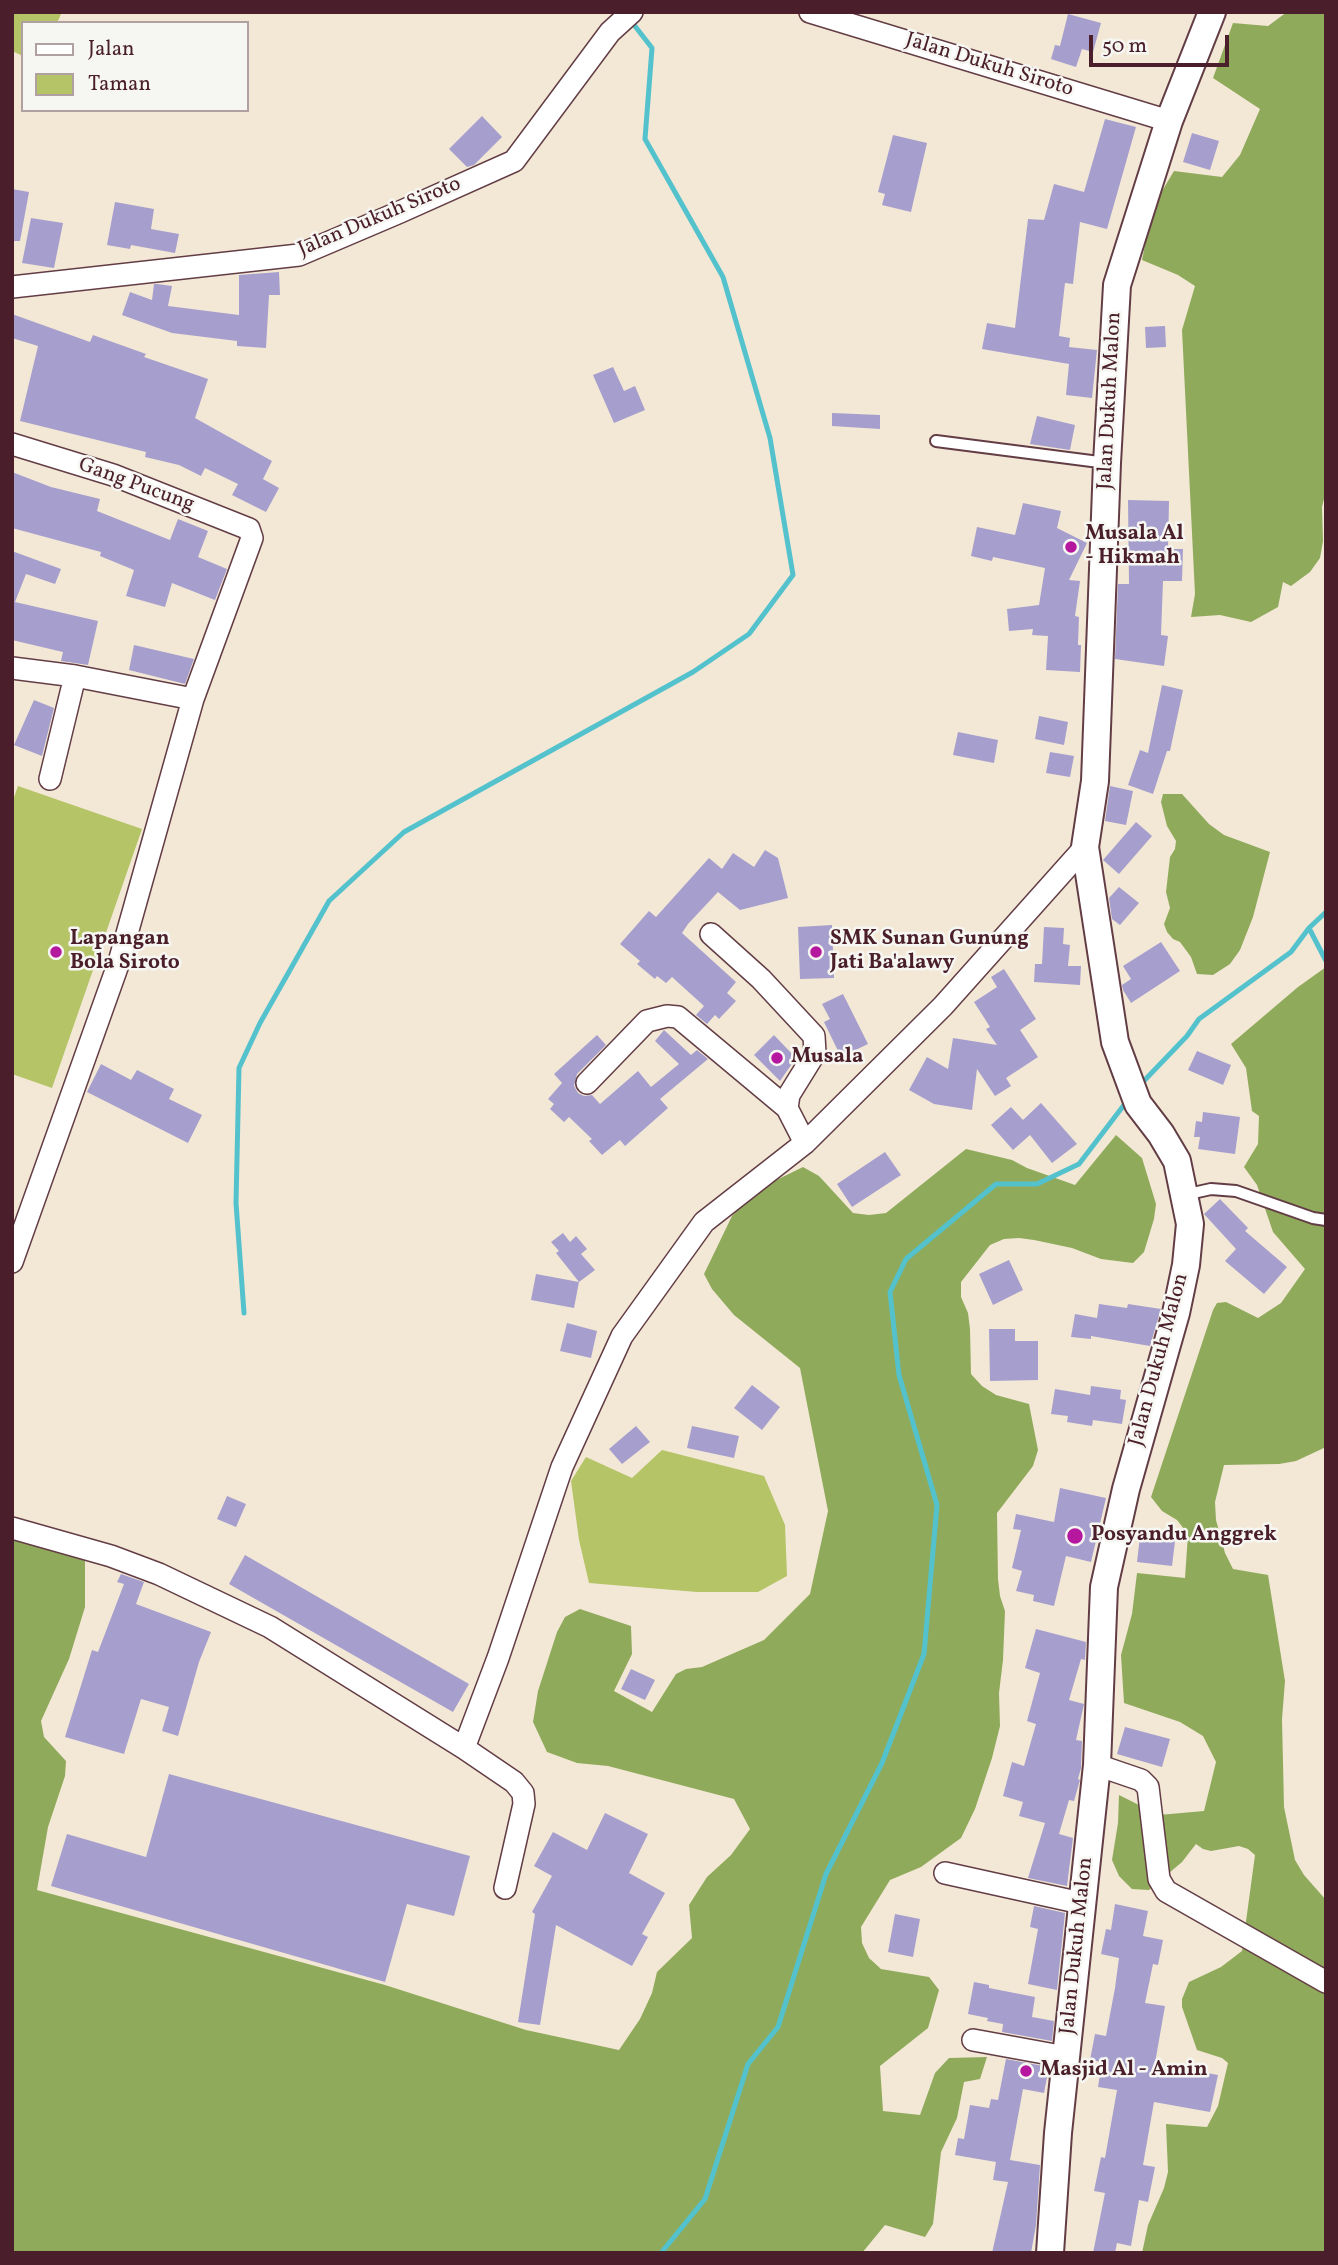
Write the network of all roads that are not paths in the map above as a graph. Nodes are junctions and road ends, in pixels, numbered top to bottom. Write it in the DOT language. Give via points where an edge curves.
graph roads {
  1 [pos="632,12"];
  2 [pos="810,12"];
  3 [pos="1212,12"];
  4 [pos="1169,121"];
  5 [pos="12,287"];
  6 [pos="936,441"];
  7 [pos="12,444"];
  8 [pos="1107,463"];
  9 [pos="12,667"];
  10 [pos="75,676"];
  11 [pos="193,699"];
  12 [pos="50,779"];
  13 [pos="1085,847"];
  14 [pos="711,934"];
  15 [pos="587,1083"];
  16 [pos="787,1108"];
  17 [pos="805,1143"];
  18 [pos="1184,1195"];
  19 [pos="1326,1220"];
  20 [pos="12,1262"];
  21 [pos="12,1528"];
  22 [pos="464,1748"];
  23 [pos="1097,1765"];
  24 [pos="946,1873"];
  25 [pos="505,1888"];
  26 [pos="1081,1903"];
  27 [pos="1326,1982"];
  28 [pos="973,2040"];
  29 [pos="1066,2057"];
  30 [pos="1049,2253"];
  1 -- 5 [label="street, Jalan Dukuh Siroto" via="610,32 514,161 400,212 299,255"];
  2 -- 4 [label="street, Jalan Dukuh Siroto"];
  3 -- 4 [label="street, Jalan Dukuh Malon"];
  4 -- 8 [label="street, Jalan Dukuh Malon" via="1117,285"];
  6 -- 8 [label="lane"];
  7 -- 11 [label="street, Gang Pucung" via="113,475 249,529 252,538"];
  8 -- 13 [label="street, Jalan Dukuh Malon" via="1095,781"];
  9 -- 10 [label="street"];
  10 -- 11 [label="street"];
  10 -- 12 [label="street"];
  11 -- 20 [label="street" via="119,962"];
  13 -- 17 [label="street" via="943,1006"];
  13 -- 18 [label="street, Jalan Dukuh Malon" via="1115,1042 1134,1096 1177,1161"];
  14 -- 16 [label="street" via="761,978 814,1036 815,1053 789,1095"];
  15 -- 16 [label="street" via="647,1021 678,1017"];
  16 -- 17 [label="street"];
  17 -- 22 [label="street" via="704,1222 622,1336 562,1467"];
  18 -- 19 [label="lane" via="1211,1189 1236,1191"];
  18 -- 23 [label="street, Jalan Dukuh Malon" via="1190,1224 1179,1301 1126,1489 1104,1587"];
  21 -- 22 [label="street" via="159,1574 270,1627"];
  22 -- 25 [label="street" via="523,1793"];
  23 -- 26 [label="street, Jalan Dukuh Malon"];
  23 -- 27 [label="street" via="1141,1780 1148,1787 1159,1879 1166,1891"];
  24 -- 26 [label="street"];
  26 -- 29 [label="street, Jalan Dukuh Malon"];
  28 -- 29 [label="street"];
  29 -- 30 [label="street, Jalan Dukuh Malon"];
}
